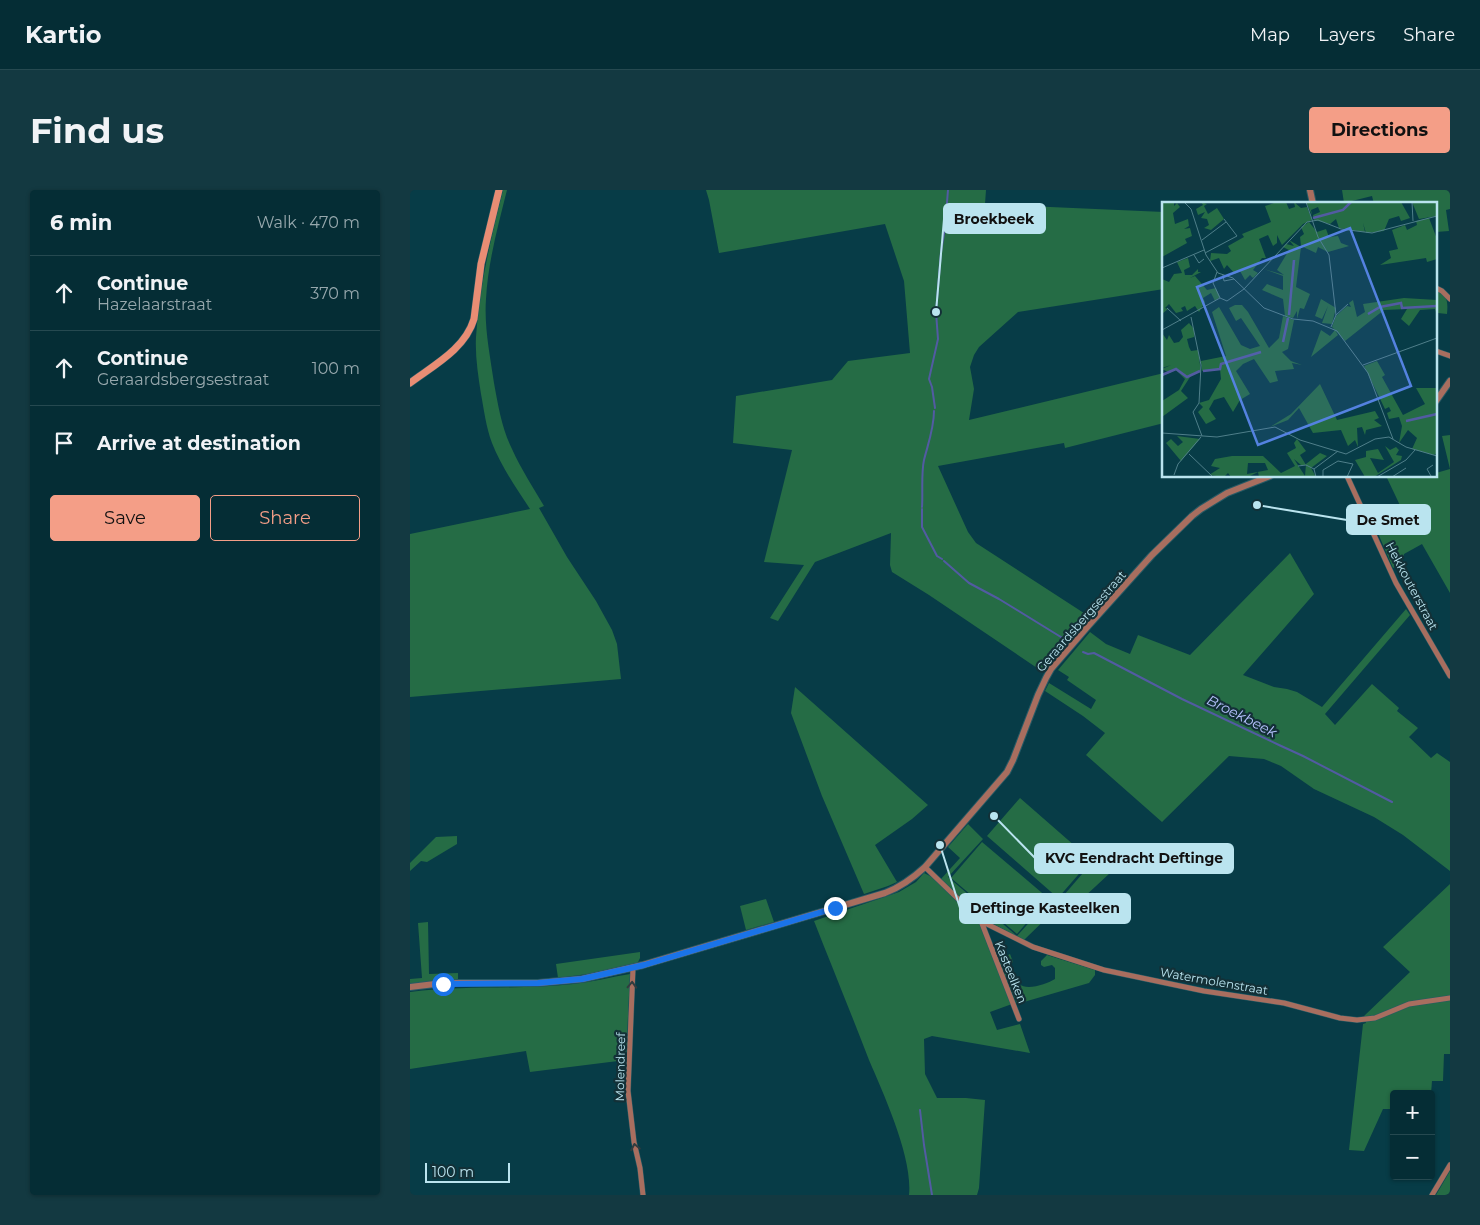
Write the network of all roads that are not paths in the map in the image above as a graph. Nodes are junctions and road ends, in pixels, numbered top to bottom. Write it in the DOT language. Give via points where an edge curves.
graph roads {
  1 [pos="499,190"];
  2 [pos="1438,289"];
  3 [pos="1450,299"];
  4 [pos="1438,352"];
  5 [pos="1450,356"];
  6 [pos="1450,381"];
  7 [pos="410,383"];
  8 [pos="1438,398"];
  9 [pos="1265,478"];
  10 [pos="1348,478"];
  11 [pos="1450,676"];
  12 [pos="925,867"];
  13 [pos="981,921"];
  14 [pos="633,968"];
  15 [pos="410,987"];
  16 [pos="1450,998"];
  17 [pos="1019,1019"];
  18 [pos="1450,1165"];
  19 [pos="643,1195"];
  20 [pos="1432,1195"];
  1 -- 7 [label="main road" via="481,264 474,319 466,338"];
  2 -- 3 [label="street"];
  4 -- 5 [label="street"];
  6 -- 8 [label="street"];
  9 -- 12 [label="street, Geraardsbergsestraat" via="1227,493 1192,516 1089,625 1051,669 1006,772"];
  10 -- 11 [label="street, Hekkouterstraat" via="1390,572"];
  12 -- 13 [label="street, Kasteelken"];
  12 -- 14 [label="street, Geraardsbergsestraat" via="908,882 886,893"];
  13 -- 16 [label="street, Watermolenstraat" via="1033,947 1104,970 1204,991 1284,1003 1340,1018 1375,1018 1409,1004"];
  13 -- 17 [label="street, Kasteelken"];
  14 -- 15 [label="street, Geraardsbergsestraat" via="563,981"];
  19 -- 14 [label="street, Molendreef, one-way" via="628,1091"];
  18 -- 20 [label="street"];
}
